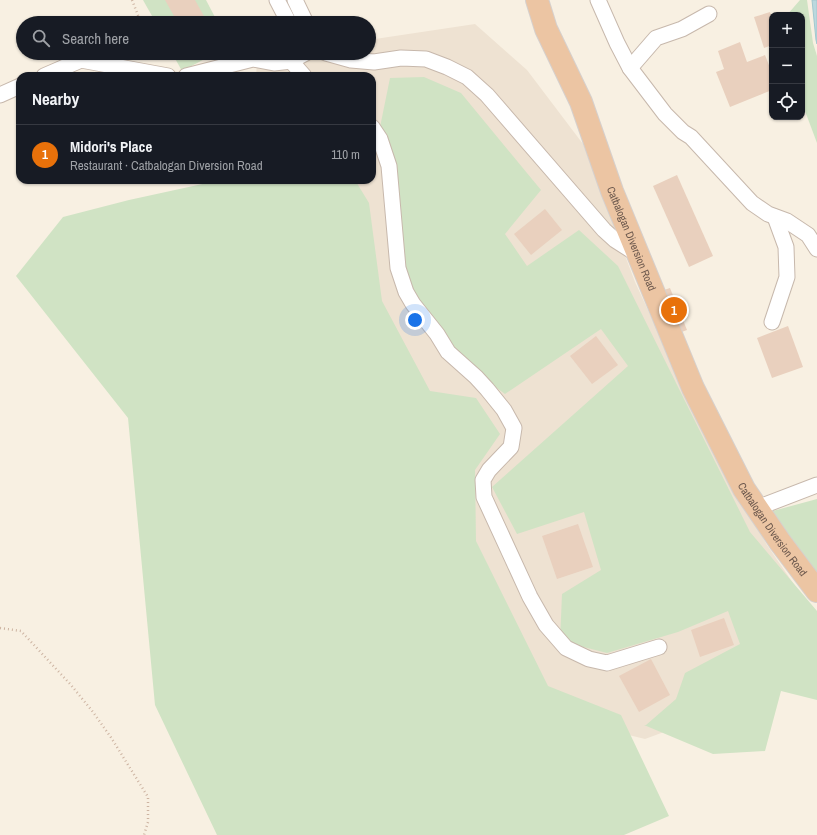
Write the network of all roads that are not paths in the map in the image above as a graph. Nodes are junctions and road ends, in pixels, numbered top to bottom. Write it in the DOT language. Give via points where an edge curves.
graph roads {
  1 [pos="277,0"];
  2 [pos="296,0"];
  3 [pos="537,0"];
  4 [pos="598,0"];
  5 [pos="709,14"];
  6 [pos="285,16"];
  7 [pos="303,16"];
  8 [pos="81,60"];
  9 [pos="81,60"];
  10 [pos="249,60"];
  11 [pos="258,60"];
  12 [pos="351,60"];
  13 [pos="290,61"];
  14 [pos="630,68"];
  15 [pos="53,72"];
  16 [pos="146,72"];
  17 [pos="202,72"];
  18 [pos="300,72"];
  19 [pos="16,88"];
  20 [pos="0,95"];
  21 [pos="376,134"];
  22 [pos="775,217"];
  23 [pos="817,249"];
  24 [pos="638,254"];
  25 [pos="772,322"];
  26 [pos="817,485"];
  27 [pos="757,508"];
  28 [pos="817,591"];
  29 [pos="659,647"];
  1 -- 6 [label="street"];
  2 -- 7 [label="street"];
  3 -- 24 [label="highway, Catbalogan Diversion Road" via="546,29 581,102 612,191"];
  4 -- 14 [label="street"];
  5 -- 14 [label="street" via="682,29 656,38"];
  8 -- 16 [label="street"];
  9 -- 15 [label="street"];
  10 -- 17 [label="street"];
  11 -- 13 [label="street" via="274,63"];
  12 -- 24 [label="street" via="374,62 401,58 426,59 467,77 487,95 604,230"];
  13 -- 18 [label="street"];
  14 -- 22 [label="street" via="665,114 691,137 752,203"];
  19 -- 20 [label="street"];
  21 -- 29 [label="street" via="389,166 398,268 406,292 448,352 483,385 504,410 514,428 511,447 488,470 483,480 484,497 530,597 546,625 566,648 589,659 607,663"];
  22 -- 23 [label="street" via="787,221 808,235"];
  22 -- 25 [label="street" via="786,247 786,277"];
  24 -- 27 [label="highway, Catbalogan Diversion Road" via="693,388 744,489"];
  26 -- 27 [label="street"];
  27 -- 28 [label="highway, Catbalogan Diversion Road"];
}
